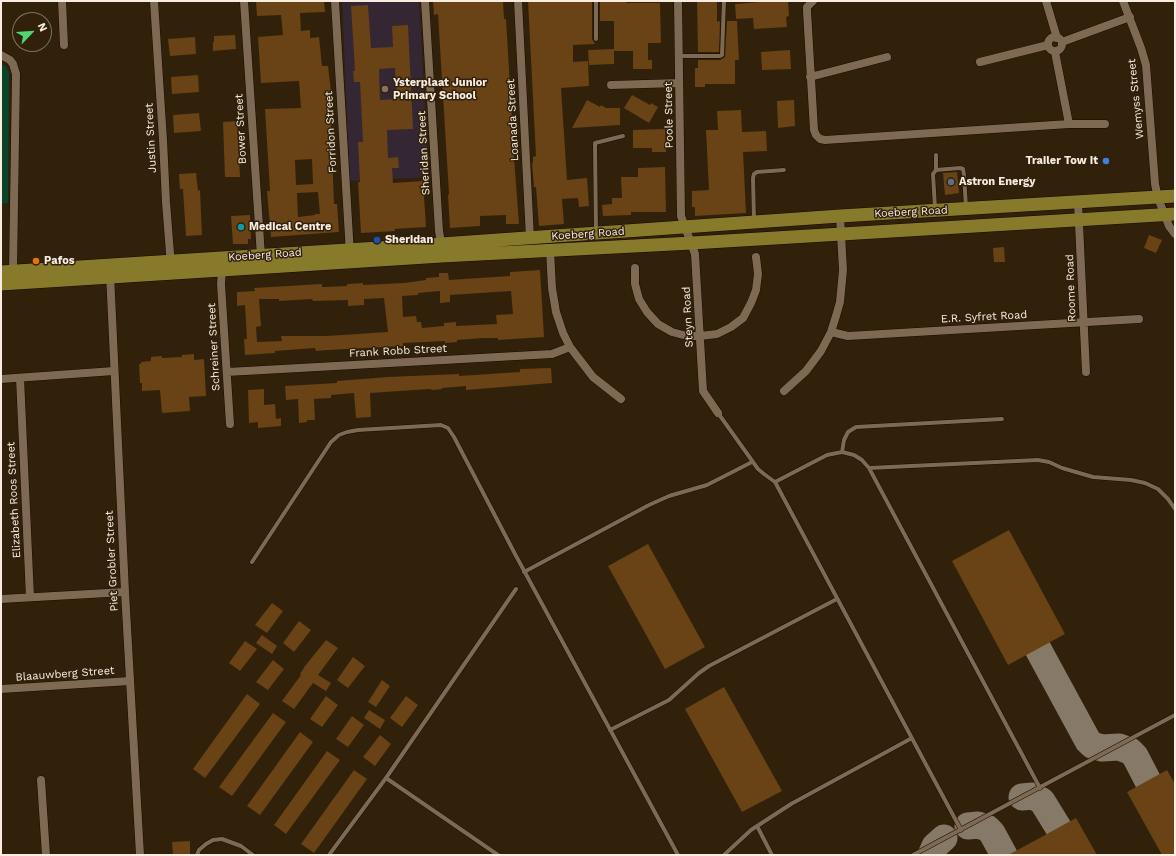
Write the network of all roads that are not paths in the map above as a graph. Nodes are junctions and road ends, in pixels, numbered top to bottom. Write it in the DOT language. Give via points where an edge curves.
graph roads {
  1 [pos="62,1"];
  2 [pos="154,1"];
  3 [pos="244,1"];
  4 [pos="335,1"];
  5 [pos="425,1"];
  6 [pos="518,1"];
  7 [pos="596,1"];
  8 [pos="678,1"];
  9 [pos="724,1"];
  10 [pos="813,1"];
  11 [pos="1046,1"];
  12 [pos="1123,1"];
  13 [pos="1130,17"];
  14 [pos="596,39"];
  15 [pos="1060,40"];
  16 [pos="64,45"];
  17 [pos="1048,45"];
  18 [pos="1054,52"];
  19 [pos="1,55"];
  20 [pos="679,56"];
  21 [pos="887,57"];
  22 [pos="980,62"];
  23 [pos="810,77"];
  24 [pos="679,83"];
  25 [pos="611,85"];
  26 [pos="1069,124"];
  27 [pos="1105,124"];
  28 [pos="623,136"];
  29 [pos="936,155"];
  30 [pos="784,170"];
  31 [pos="936,170"];
  32 [pos="1175,196"];
  33 [pos="1158,198"];
  34 [pos="1078,202"];
  35 [pos="966,209"];
  36 [pos="935,211"];
  37 [pos="1170,214"];
  38 [pos="840,216"];
  39 [pos="1079,220"];
  40 [pos="754,222"];
  41 [pos="686,227"];
  42 [pos="596,234"];
  43 [pos="841,234"];
  44 [pos="1175,234"];
  45 [pos="530,238"];
  46 [pos="692,243"];
  47 [pos="442,250"];
  48 [pos="550,250"];
  49 [pos="261,256"];
  50 [pos="350,256"];
  51 [pos="756,257"];
  52 [pos="171,267"];
  53 [pos="635,268"];
  54 [pos="222,270"];
  55 [pos="7,271"];
  56 [pos="109,271"];
  57 [pos="1,284"];
  58 [pos="1139,319"];
  59 [pos="1084,322"];
  60 [pos="831,332"];
  61 [pos="700,336"];
  62 [pos="570,347"];
  63 [pos="114,371"];
  64 [pos="227,372"];
  65 [pos="1086,372"];
  66 [pos="1,378"];
  67 [pos="20,378"];
  68 [pos="784,391"];
  69 [pos="621,399"];
  70 [pos="718,413"];
  71 [pos="1002,419"];
  72 [pos="230,424"];
  73 [pos="842,452"];
  74 [pos="752,462"];
  75 [pos="869,468"];
  76 [pos="775,482"];
  77 [pos="1175,509"];
  78 [pos="252,562"];
  79 [pos="524,572"];
  80 [pos="516,589"];
  81 [pos="125,592"];
  82 [pos="30,597"];
  83 [pos="1,599"];
  84 [pos="837,599"];
  85 [pos="130,681"];
  86 [pos="1,689"];
  87 [pos="1175,715"];
  88 [pos="610,730"];
  89 [pos="912,738"];
  90 [pos="386,778"];
  91 [pos="41,780"];
  92 [pos="1040,788"];
  93 [pos="757,826"];
  94 [pos="960,830"];
  95 [pos="46,855"];
  96 [pos="140,855"];
  97 [pos="197,855"];
  98 [pos="253,855"];
  99 [pos="329,855"];
  100 [pos="498,855"];
  101 [pos="678,855"];
  102 [pos="724,855"];
  103 [pos="772,855"];
  104 [pos="913,855"];
  1 -- 16 [label="street"];
  2 -- 52 [label="street, Justin Street"];
  3 -- 49 [label="street, Bower Street"];
  4 -- 50 [label="street, Forridon Street"];
  5 -- 47 [label="street, Sheridan Street"];
  6 -- 45 [label="street, Loanada Street"];
  7 -- 14 [label="lane"];
  8 -- 20 [label="street, Poole Street"];
  9 -- 20 [label="lane" via="722,55"];
  10 -- 23 [label="street" via="807,6"];
  11 -- 15 [label="street"];
  12 -- 13 [label="street, Wemyss Street"];
  13 -- 15 [label="street"];
  13 -- 33 [label="street, Wemyss Street" via="1146,65"];
  15 -- 17 [label="street" via="1051,38"];
  15 -- 18 [label="street" via="1061,49"];
  17 -- 18 [label="street"];
  17 -- 22 [label="street"];
  18 -- 26 [label="street"];
  19 -- 55 [label="street" via="10,60 16,74"];
  20 -- 24 [label="street, Poole Street"];
  21 -- 23 [label="street"];
  23 -- 26 [label="street" via="814,130 820,139 825,140"];
  24 -- 25 [label="street"];
  24 -- 41 [label="street, Poole Street" via="681,216"];
  26 -- 27 [label="street"];
  28 -- 42 [label="lane" via="595,143"];
  29 -- 31 [label="lane"];
  30 -- 40 [label="lane" via="754,174"];
  31 -- 35 [label="lane" via="963,169"];
  31 -- 36 [label="lane" via="933,174"];
  32 -- 33 [label="main road, Koeberg Road"];
  33 -- 34 [label="main road, Koeberg Road"];
  33 -- 37 [label="street, Wemyss Street"];
  34 -- 35 [label="main road, Koeberg Road"];
  34 -- 39 [label="street, Roome Road"];
  35 -- 36 [label="main road, Koeberg Road"];
  36 -- 38 [label="main road, Koeberg Road"];
  37 -- 39 [label="main road, Koeberg Road"];
  37 -- 44 [label="street, Wemyss Street" via="1169,226"];
  38 -- 40 [label="main road, Koeberg Road"];
  38 -- 43 [label="street"];
  39 -- 43 [label="main road, Koeberg Road"];
  39 -- 59 [label="street, Roome Road"];
  40 -- 41 [label="main road, Koeberg Road"];
  41 -- 42 [label="main road, Koeberg Road"];
  41 -- 46 [label="street, Poole Street"];
  42 -- 45 [label="main road, Koeberg Road"];
  43 -- 46 [label="main road, Koeberg Road"];
  43 -- 60 [label="street" via="842,286"];
  45 -- 47 [label="main road, Koeberg Road"];
  46 -- 48 [label="main road, Koeberg Road"];
  46 -- 61 [label="street, Steyn Road" via="696,256"];
  47 -- 48 [label="main road, Koeberg Road"];
  47 -- 50 [label="main road, Koeberg Road"];
  48 -- 62 [label="street" via="556,312"];
  49 -- 50 [label="main road, Koeberg Road"];
  49 -- 52 [label="main road, Koeberg Road"];
  50 -- 54 [label="main road, Koeberg Road"];
  51 -- 61 [label="street" via="756,290 743,318 717,334"];
  52 -- 54 [label="main road, Koeberg Road"];
  52 -- 56 [label="main road, Koeberg Road"];
  53 -- 61 [label="street" via="635,284 640,299 658,324 672,332"];
  54 -- 64 [label="street, Schreiner Street"];
  55 -- 56 [label="main road, Koeberg Road"];
  56 -- 57 [label="main road, Koeberg Road"];
  56 -- 63 [label="street, Piet Grobler Street"];
  58 -- 59 [label="street, E.R. Syfret Road"];
  59 -- 60 [label="street, E.R. Syfret Road" via="848,336"];
  59 -- 65 [label="street, Roome Road"];
  60 -- 68 [label="street" via="815,360"];
  61 -- 70 [label="street, Steyn Road" via="703,391"];
  62 -- 64 [label="street, Frank Robb Street" via="552,354"];
  62 -- 69 [label="street" via="593,377"];
  63 -- 67 [label="street"];
  63 -- 81 [label="street, Piet Grobler Street"];
  64 -- 72 [label="street, Schreiner Street"];
  66 -- 67 [label="street"];
  67 -- 82 [label="street, Elizabeth Roos Street"];
  70 -- 74 [label="lane"];
  71 -- 73 [label="lane" via="856,427 848,432"];
  73 -- 75 [label="lane" via="854,455"];
  73 -- 76 [label="lane" via="827,455"];
  74 -- 76 [label="lane"];
  74 -- 79 [label="lane" via="707,485 649,505"];
  75 -- 77 [label="lane" via="1038,460 1093,477 1145,483 1158,489"];
  75 -- 92 [label="lane"];
  76 -- 84 [label="lane"];
  78 -- 79 [label="lane" via="331,442 339,435 358,430 441,425 451,431"];
  79 -- 88 [label="lane"];
  80 -- 90 [label="lane"];
  81 -- 82 [label="street"];
  81 -- 85 [label="street, Piet Grobler Street"];
  82 -- 83 [label="street"];
  84 -- 88 [label="lane" via="699,672 668,700"];
  84 -- 89 [label="lane"];
  85 -- 86 [label="street, Blaauwberg Street"];
  85 -- 96 [label="street, Piet Grobler Street"];
  87 -- 92 [label="lane"];
  88 -- 101 [label="lane"];
  89 -- 93 [label="lane" via="791,804"];
  89 -- 94 [label="lane"];
  90 -- 99 [label="lane"];
  90 -- 100 [label="lane"];
  91 -- 95 [label="street"];
  92 -- 94 [label="lane"];
  93 -- 102 [label="lane"];
  93 -- 103 [label="lane"];
  94 -- 104 [label="lane"];
  97 -- 98 [label="lane" via="206,844 222,839 240,846"];
}
